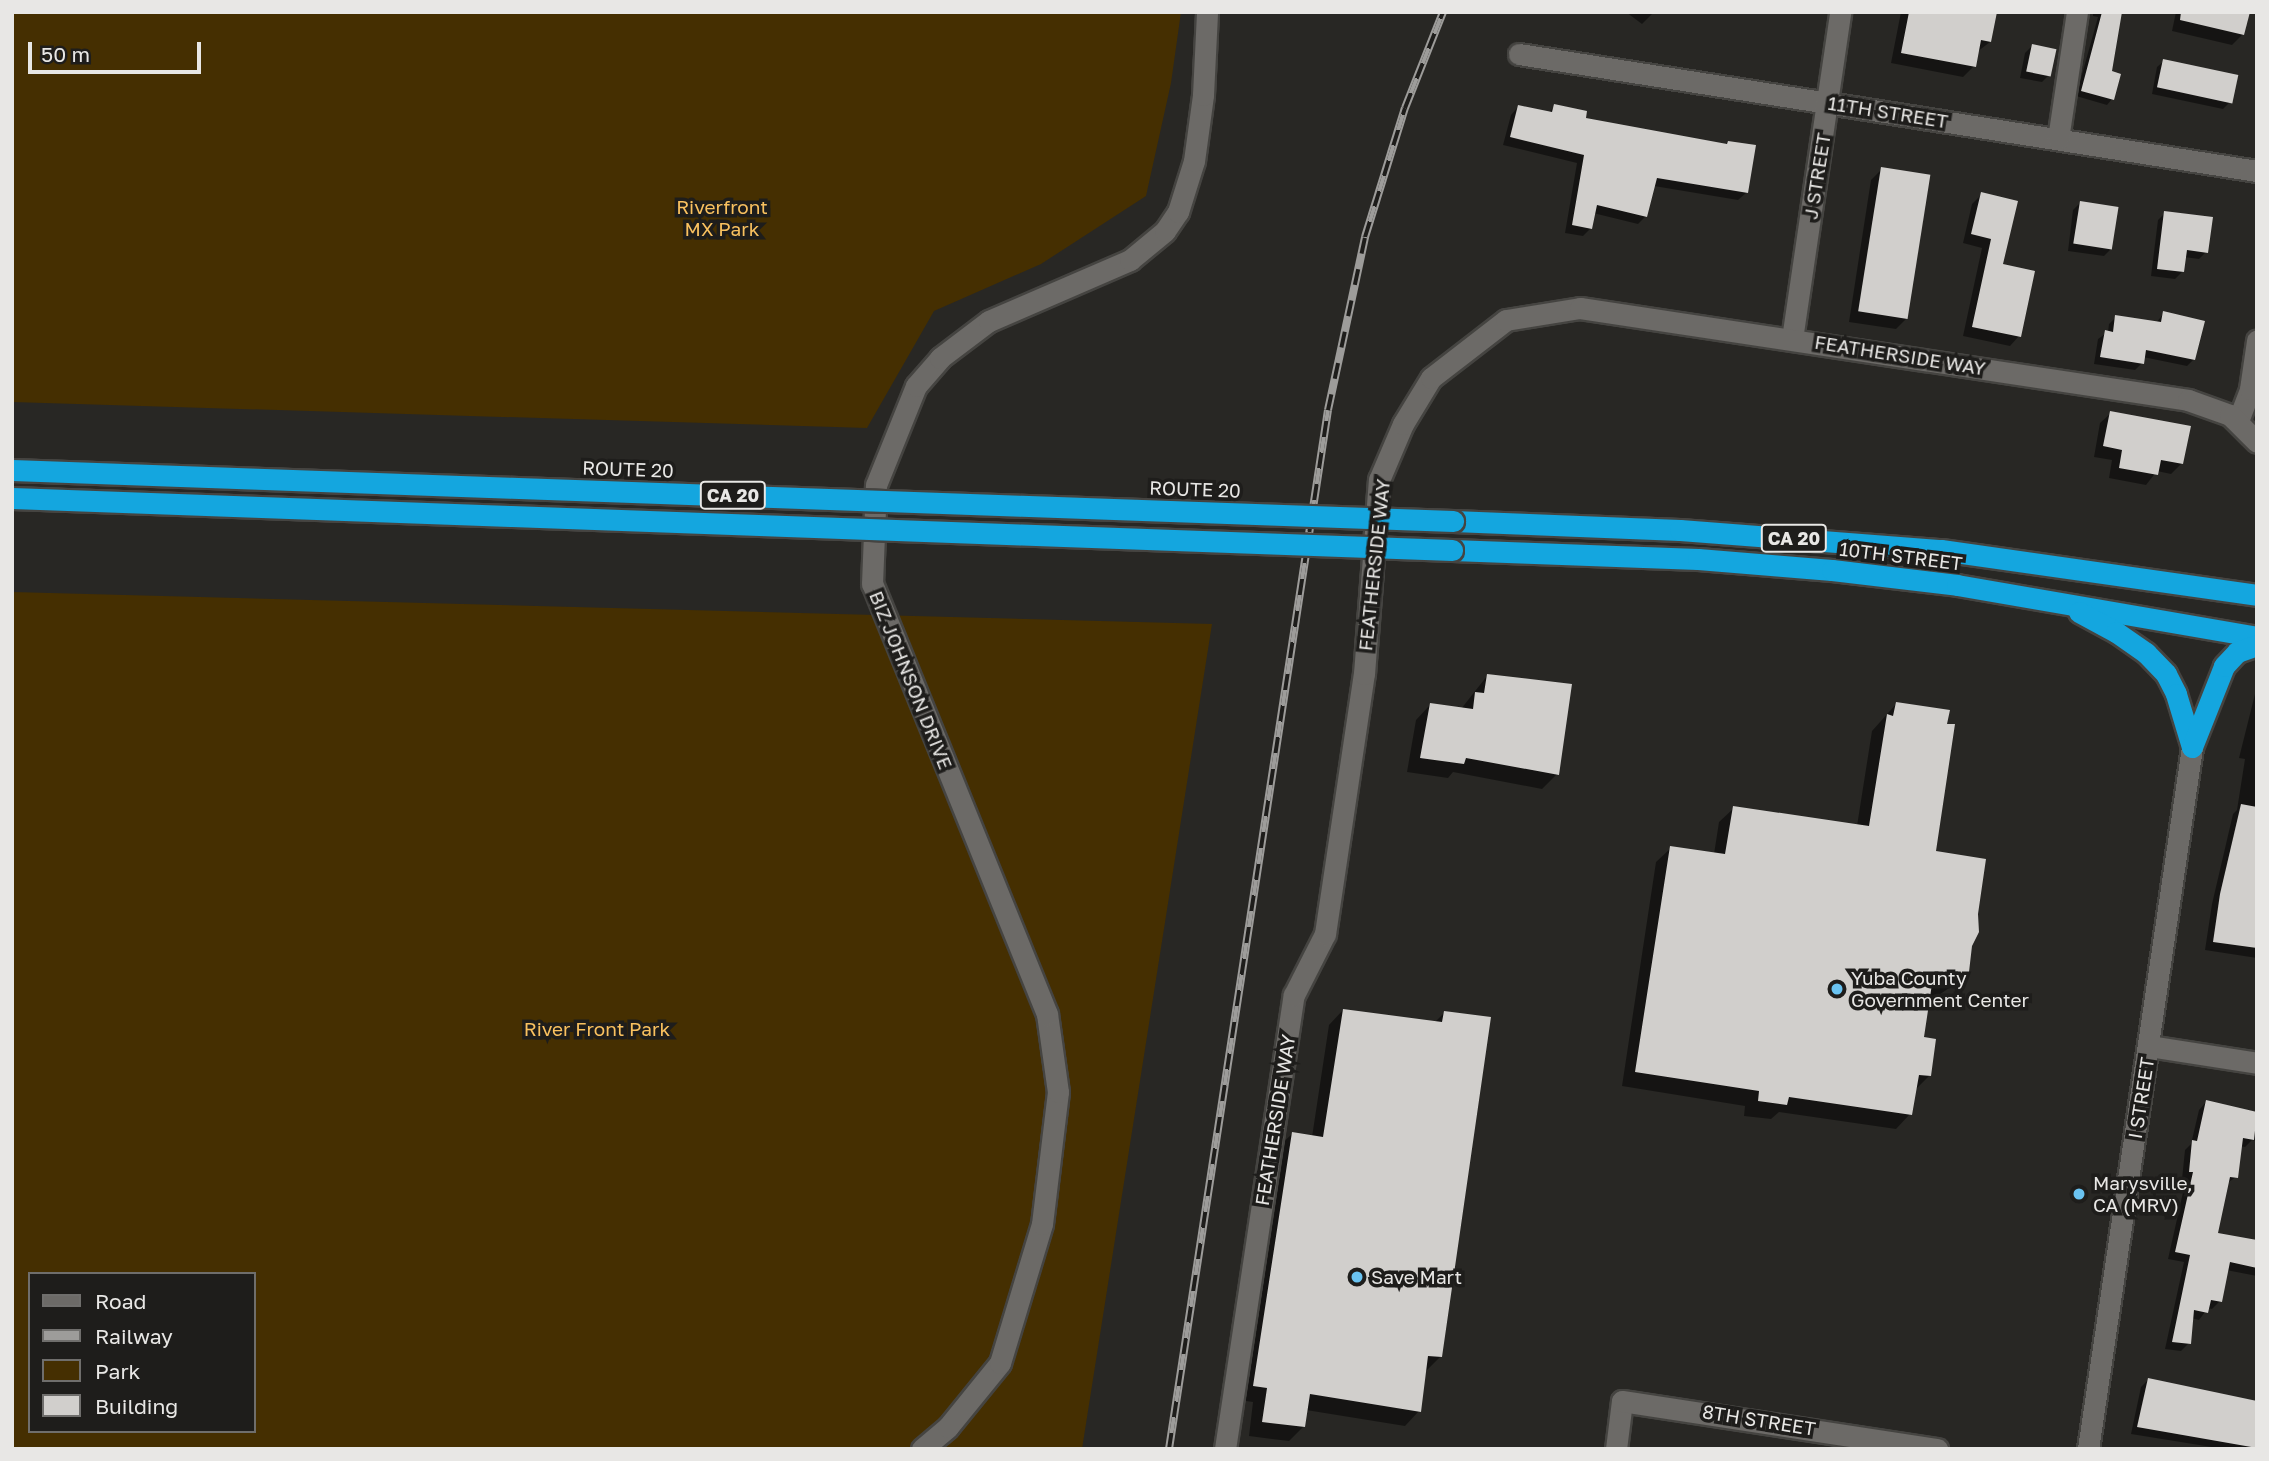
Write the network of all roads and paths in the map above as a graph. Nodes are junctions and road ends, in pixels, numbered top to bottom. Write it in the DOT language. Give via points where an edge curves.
graph roads {
  1 [pos="1207,12"];
  2 [pos="1840,12"];
  3 [pos="2077,12"];
  4 [pos="1519,54"];
  5 [pos="1828,103"];
  6 [pos="2058,139"];
  7 [pos="2257,171"];
  8 [pos="1792,339"];
  9 [pos="2257,341"];
  10 [pos="2238,421"];
  11 [pos="2257,442"];
  12 [pos="12,470"];
  13 [pos="12,498"];
  14 [pos="1453,521"];
  15 [pos="2257,595"];
  16 [pos="2062,603"];
  17 [pos="2257,637"];
  18 [pos="2257,645"];
  19 [pos="2192,747"];
  20 [pos="2149,1046"];
  21 [pos="2257,1063"];
  22 [pos="922,1449"];
  23 [pos="1225,1449"];
  24 [pos="1616,1449"];
  25 [pos="1937,1449"];
  26 [pos="2088,1449"];
  1 -- 22 [label="street, BIZ JOHNSON DRIVE" via="1194,161 1178,212 1165,232 1130,260 989,321 940,358 916,386 876,485 872,584 1047,1014 1058,1092 1042,1224 1000,1363 948,1427"];
  2 -- 5 [label="street, J STREET"];
  3 -- 6 [label="street"];
  4 -- 5 [label="street, 11TH STREET"];
  5 -- 6 [label="street, 11TH STREET"];
  5 -- 8 [label="street, J STREET"];
  6 -- 7 [label="street, 11TH STREET"];
  8 -- 10 [label="street, FEATHERSIDE WAY" via="2188,400 2209,405"];
  8 -- 23 [label="street, FEATHERSIDE WAY" via="1580,308 1506,320 1431,378 1403,424 1379,480 1364,674 1325,933 1294,995"];
  9 -- 10 [label="street" via="2250,389"];
  10 -- 11 [label="street, FEATHERSIDE WAY"];
  12 -- 14 [label="highway, ROUTE 20 / CA 20, bridge"];
  13 -- 16 [label="highway, 10TH STREET / CA 20, bridge" via="1698,559 1957,585"];
  14 -- 15 [label="highway, 10TH STREET / CA 20" via="1680,530 1941,550"];
  16 -- 17 [label="highway, 10TH STREET / CA 20"];
  16 -- 19 [label="highway" via="2116,632 2166,674"];
  18 -- 19 [label="highway" via="2237,652 2224,666"];
  19 -- 20 [label="street, I STREET"];
  20 -- 21 [label="street"];
  20 -- 26 [label="street, I STREET"];
  24 -- 25 [label="street, 8TH STREET" via="1622,1401"];
}
